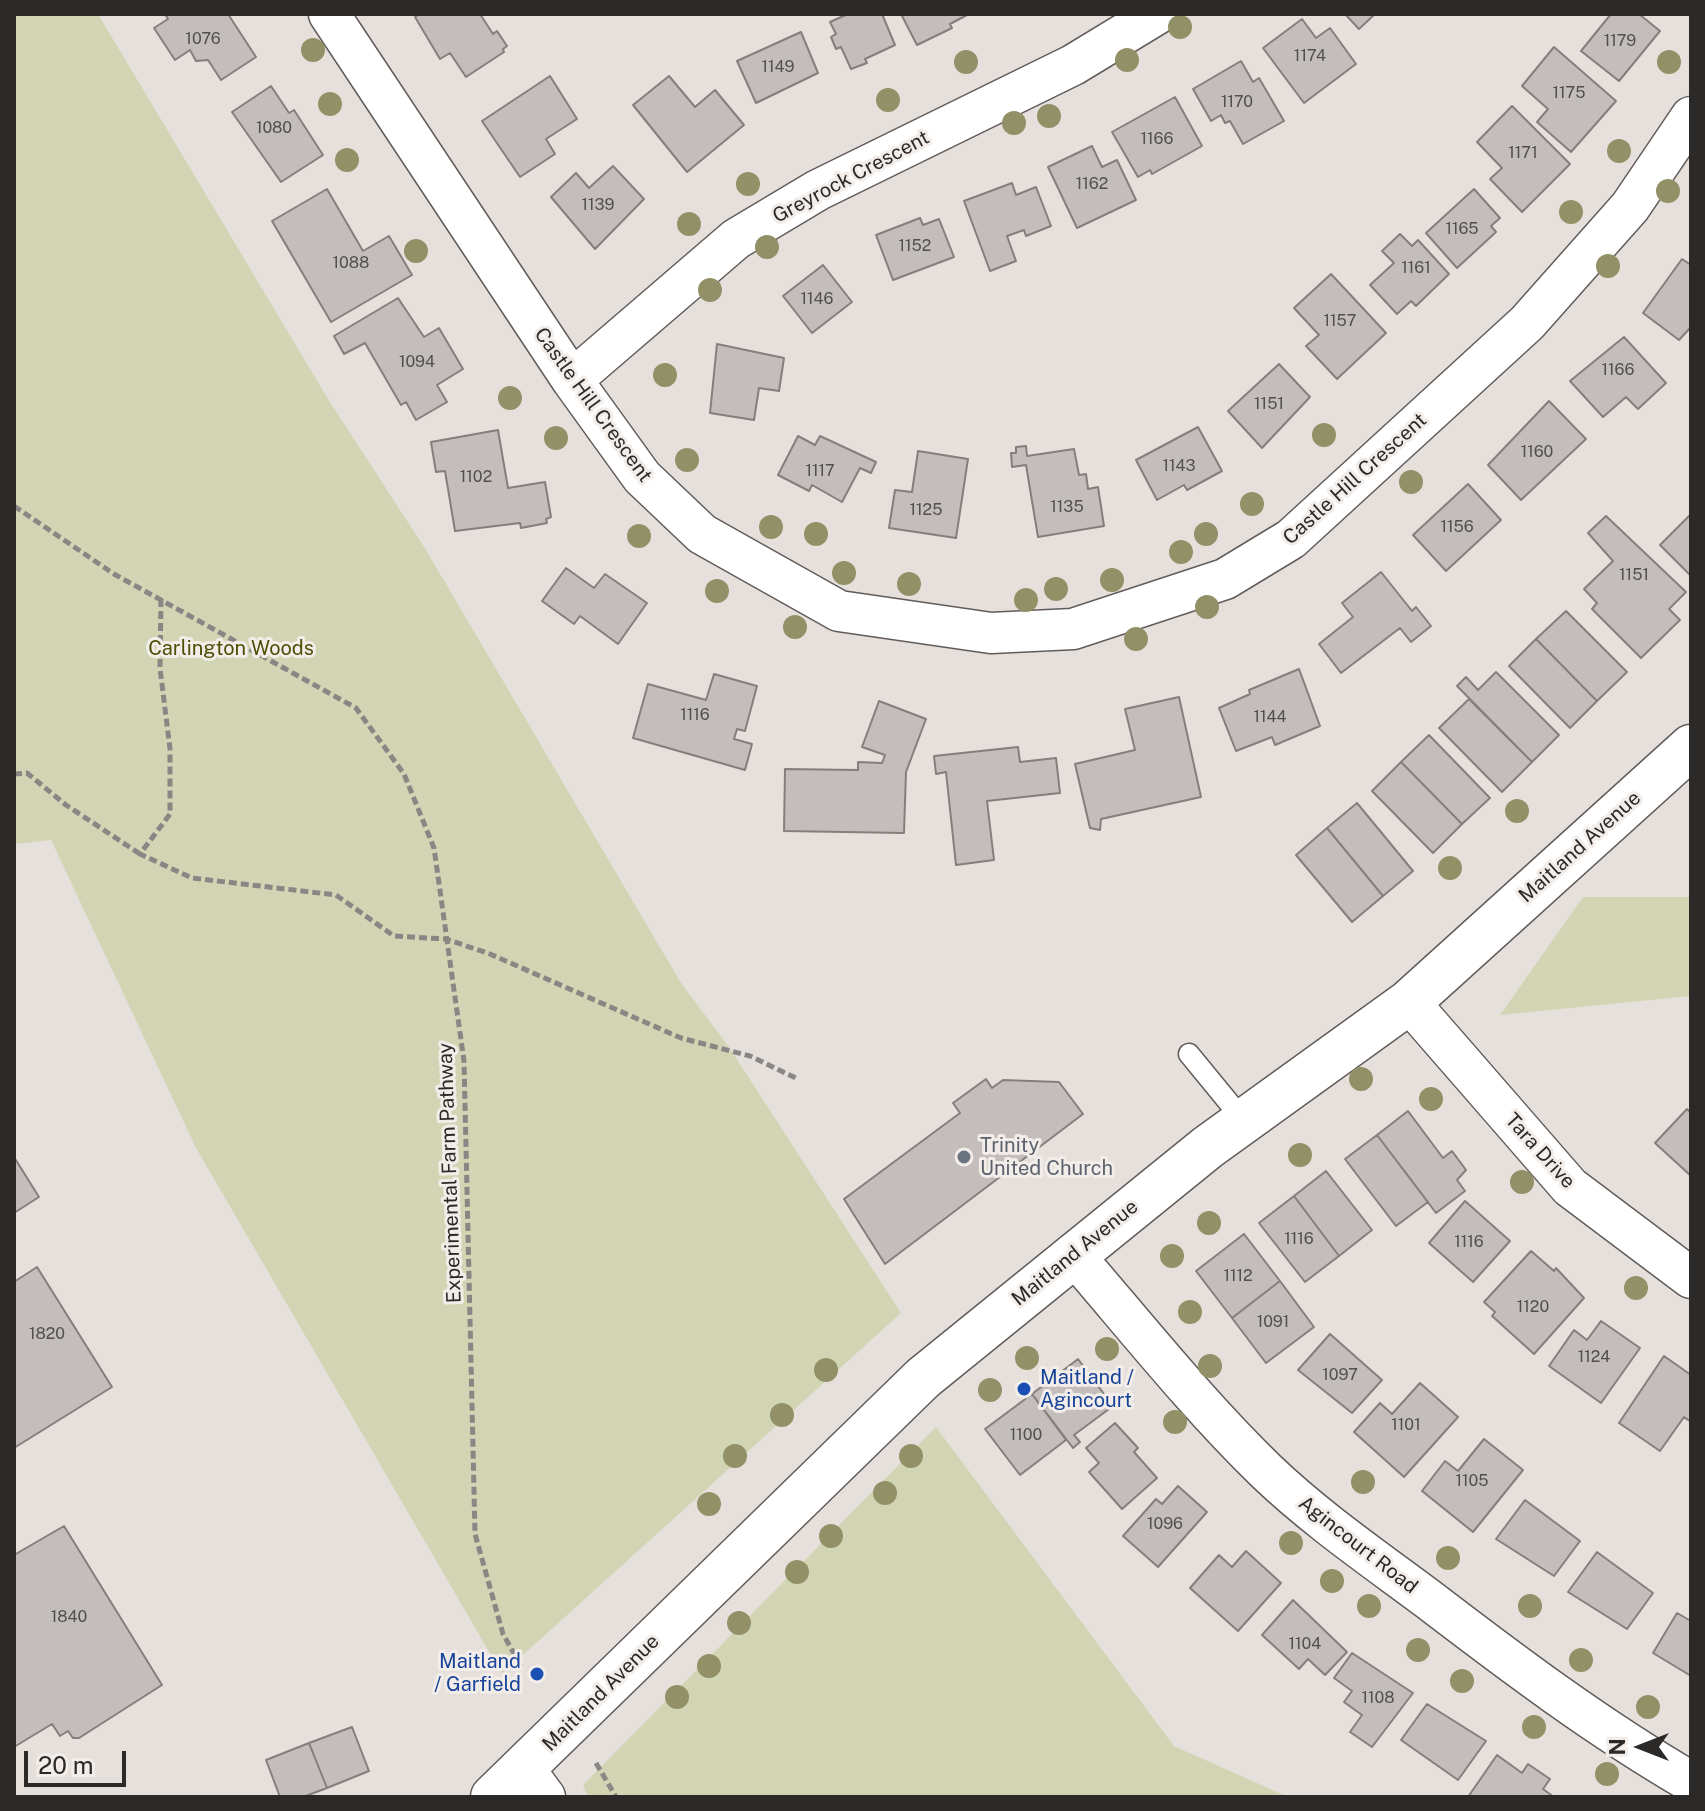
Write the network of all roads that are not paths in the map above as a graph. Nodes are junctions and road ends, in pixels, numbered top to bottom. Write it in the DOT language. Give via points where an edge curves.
graph roads {
  1 [pos="329,14"];
  2 [pos="1157,14"];
  3 [pos="1691,117"];
  4 [pos="572,380"];
  5 [pos="1691,747"];
  6 [pos="1409,1002"];
  7 [pos="1189,1054"];
  8 [pos="1244,1121"];
  9 [pos="1073,1254"];
  10 [pos="1691,1278"];
  11 [pos="1691,1782"];
  12 [pos="521,1788"];
  1 -- 4 [label="street, Castle Hill Crescent"];
  2 -- 4 [label="street, Greyrock Crescent" via="1073,65 818,190 736,239"];
  3 -- 4 [label="street, Castle Hill Crescent" via="1630,207 1527,323 1291,539 1225,579 1073,629 991,633 839,611 702,534 642,477"];
  5 -- 6 [label="main road, Maitland Avenue"];
  6 -- 8 [label="main road, Maitland Avenue"];
  6 -- 10 [label="street, Tara Drive" via="1570,1187"];
  7 -- 8 [label="lane"];
  8 -- 9 [label="main road, Maitland Avenue"];
  9 -- 11 [label="street, Agincourt Road" via="1267,1472 1513,1663 1621,1741"];
  9 -- 12 [label="main road, Maitland Avenue" via="923,1378"];
}
